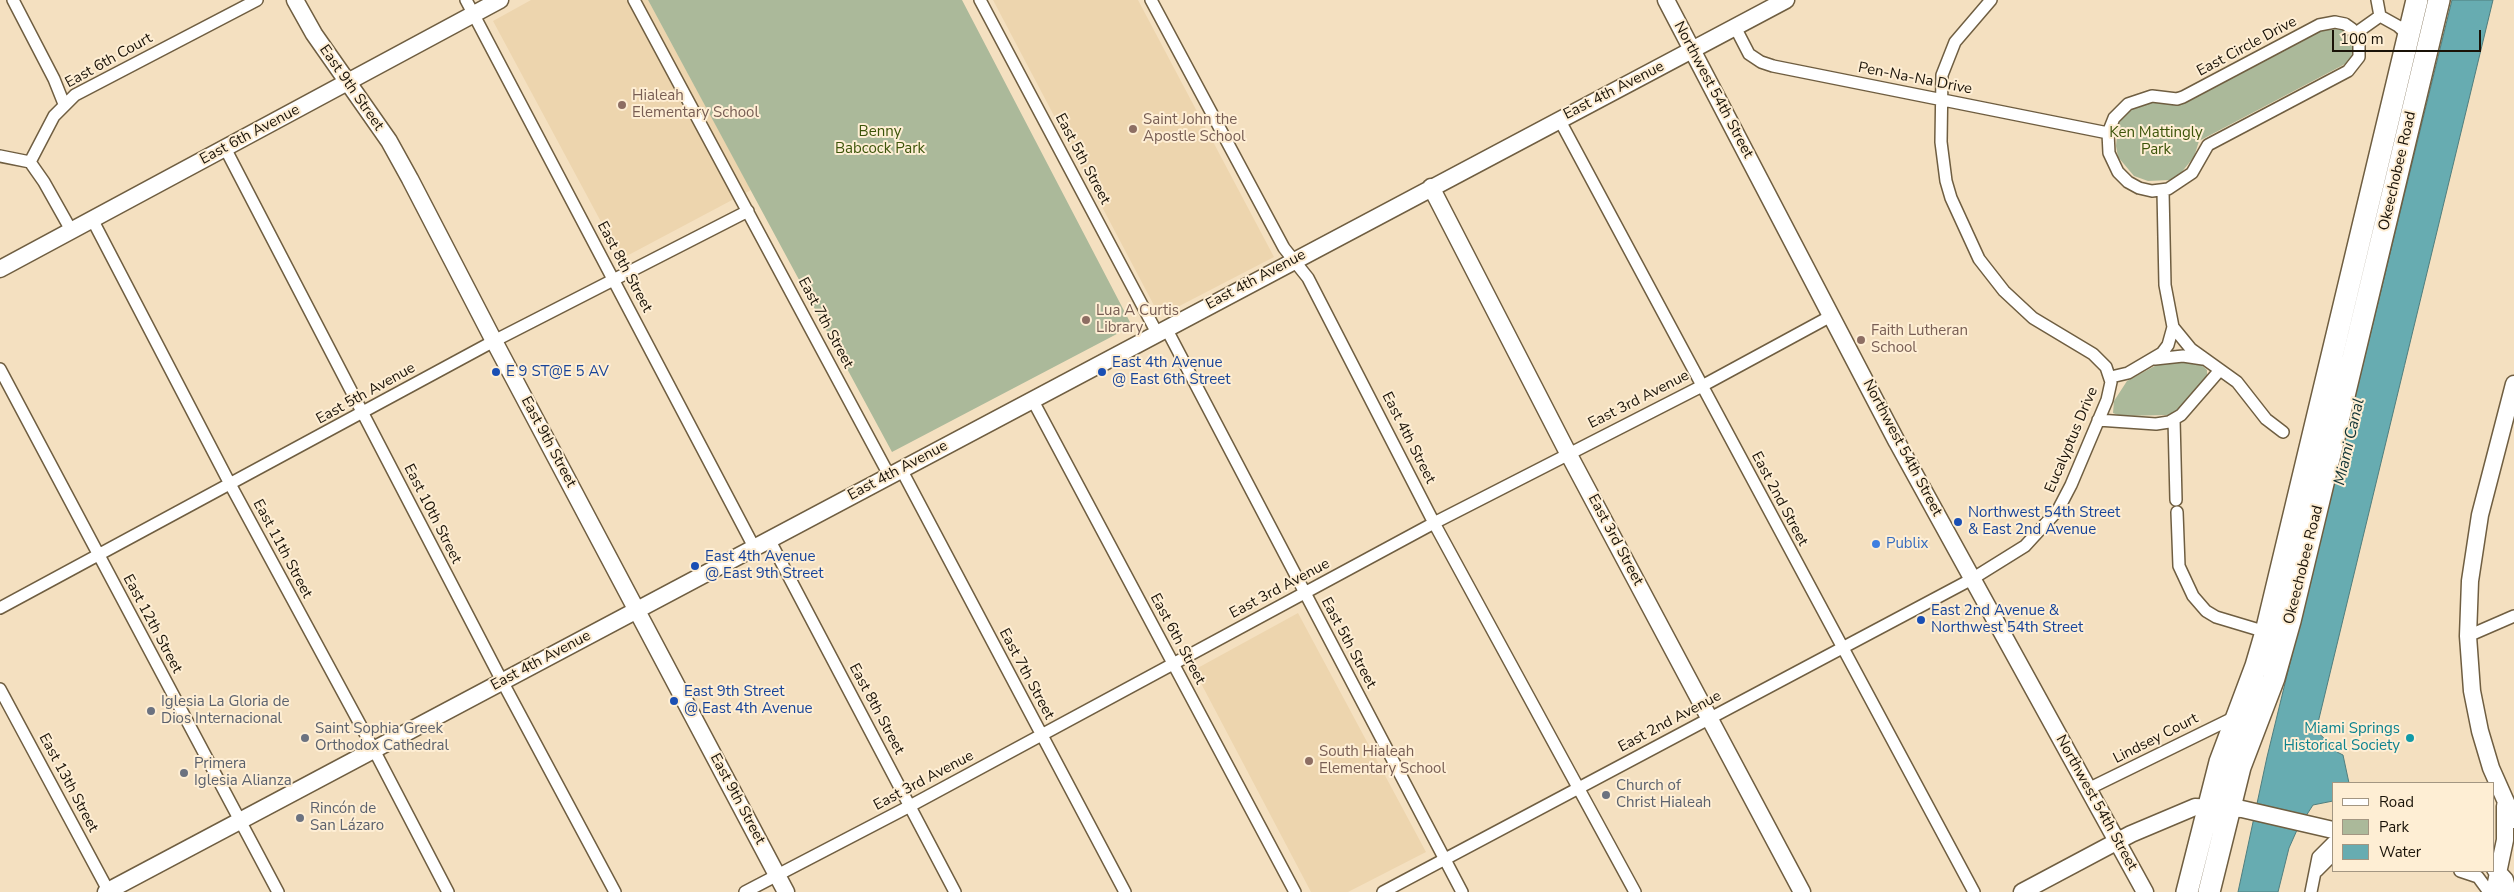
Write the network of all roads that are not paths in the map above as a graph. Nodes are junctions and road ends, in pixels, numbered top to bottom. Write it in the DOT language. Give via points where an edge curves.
graph roads {
  1 [pos="14,0"];
  2 [pos="257,0"];
  3 [pos="295,0"];
  4 [pos="500,0"];
  5 [pos="634,0"];
  6 [pos="980,0"];
  7 [pos="1666,0"];
  8 [pos="1786,0"];
  9 [pos="1991,0"];
  10 [pos="2377,0"];
  11 [pos="2418,0"];
  12 [pos="2439,0"];
  13 [pos="1155,1"];
  14 [pos="470,7"];
  15 [pos="2380,16"];
  16 [pos="1735,27"];
  17 [pos="2356,33"];
  18 [pos="2409,36"];
  19 [pos="1691,50"];
  20 [pos="2420,78"];
  21 [pos="347,83"];
  22 [pos="1940,98"];
  23 [pos="64,104"];
  24 [pos="1559,119"];
  25 [pos="2108,133"];
  26 [pos="225,148"];
  27 [pos="0,156"];
  28 [pos="30,162"];
  29 [pos="1431,187"];
  30 [pos="2163,191"];
  31 [pos="748,211"];
  32 [pos="92,219"];
  33 [pos="71,230"];
  34 [pos="1295,260"];
  35 [pos="0,269"];
  36 [pos="614,279"];
  37 [pos="1832,316"];
  38 [pos="2173,327"];
  39 [pos="1161,331"];
  40 [pos="494,341"];
  41 [pos="2155,359"];
  42 [pos="2205,359"];
  43 [pos="0,369"];
  44 [pos="2220,370"];
  45 [pos="2111,377"];
  46 [pos="2514,384"];
  47 [pos="1702,386"];
  48 [pos="1032,399"];
  49 [pos="2512,405"];
  50 [pos="362,413"];
  51 [pos="2174,419"];
  52 [pos="2098,420"];
  53 [pos="2283,432"];
  54 [pos="1568,453"];
  55 [pos="895,472"];
  56 [pos="230,484"];
  57 [pos="1434,523"];
  58 [pos="769,539"];
  59 [pos="754,547"];
  60 [pos="98,554"];
  61 [pos="1972,579"];
  62 [pos="1305,593"];
  63 [pos="0,608"];
  64 [pos="637,610"];
  65 [pos="2514,616"];
  66 [pos="2266,632"];
  67 [pos="2468,636"];
  68 [pos="1842,648"];
  69 [pos="1173,664"];
  70 [pos="502,682"];
  71 [pos="0,689"];
  72 [pos="2237,716"];
  73 [pos="1710,718"];
  74 [pos="1041,735"];
  75 [pos="374,750"];
  76 [pos="1580,787"];
  77 [pos="2088,789"];
  78 [pos="2509,797"];
  79 [pos="910,806"];
  80 [pos="2208,806"];
  81 [pos="2229,807"];
  82 [pos="240,821"];
  83 [pos="2510,822"];
  84 [pos="2332,830"];
  85 [pos="2117,842"];
  86 [pos="2332,843"];
  87 [pos="2494,850"];
  88 [pos="2332,856"];
  89 [pos="1445,859"];
  90 [pos="2496,870"];
  91 [pos="2463,872"];
  92 [pos="2316,873"];
  93 [pos="777,875"];
  94 [pos="108,892"];
  95 [pos="278,892"];
  96 [pos="448,892"];
  97 [pos="615,892"];
  98 [pos="745,892"];
  99 [pos="786,892"];
  100 [pos="955,892"];
  101 [pos="1125,892"];
  102 [pos="1295,892"];
  103 [pos="1383,892"];
  104 [pos="1462,892"];
  105 [pos="1635,892"];
  106 [pos="1802,892"];
  107 [pos="1974,892"];
  108 [pos="2022,892"];
  109 [pos="2144,892"];
  110 [pos="2187,892"];
  111 [pos="2209,892"];
  112 [pos="2311,892"];
  113 [pos="2489,892"];
  114 [pos="2494,892"];
  115 [pos="2508,892"];
  1 -- 23 [label="street"];
  2 -- 23 [label="street, East 6th Court" via="75,95"];
  3 -- 21 [label="main road, East 9th Street"];
  4 -- 14 [label="main road, East 6th Avenue"];
  5 -- 31 [label="street, East 7th Street"];
  6 -- 39 [label="street, East 5th Street"];
  7 -- 19 [label="main road, Northwest 54th Street"];
  8 -- 16 [label="main road, East 4th Avenue"];
  9 -- 22 [label="street" via="1955,42 1942,75"];
  10 -- 15 [label="street"];
  11 -- 18 [label="highway, Okeechobee Road"];
  12 -- 20 [label="highway, Okeechobee Road"];
  13 -- 34 [label="street, East 4th Street" via="1284,248"];
  14 -- 21 [label="main road, East 6th Avenue"];
  14 -- 36 [label="street, East 8th Street"];
  15 -- 17 [label="street"];
  15 -- 18 [label="street"];
  16 -- 19 [label="main road, East 4th Avenue"];
  16 -- 22 [label="street, Pen-Na-Na Drive" via="1746,50 1761,62"];
  17 -- 25 [label="street, East Circle Drive" via="2340,22 2319,26 2183,97 2152,96 2133,101 2114,118"];
  17 -- 30 [label="street" via="2360,52 2357,62 2348,71 2208,145 2188,177"];
  18 -- 20 [label="highway"];
  18 -- 66 [label="highway, Okeechobee Road"];
  19 -- 24 [label="main road, East 4th Avenue"];
  19 -- 37 [label="main road, Northwest 54th Street"];
  20 -- 81 [label="highway, Okeechobee Road" via="2290,621 2274,678 2240,767"];
  21 -- 26 [label="main road, East 6th Avenue"];
  21 -- 40 [label="main road, East 9th Street" via="389,141"];
  22 -- 25 [label="street, Pen-Na-Na Drive"];
  22 -- 45 [label="street" via="1946,181 1957,216 1979,259 2026,313 2093,354"];
  23 -- 28 [label="street, East 6th Court" via="54,116"];
  24 -- 29 [label="main road, East 4th Avenue"];
  24 -- 47 [label="street, East 2nd Street"];
  25 -- 30 [label="street" via="2109,153 2121,176 2138,188"];
  26 -- 32 [label="main road, East 6th Avenue"];
  26 -- 50 [label="street, East 10th Street"];
  27 -- 28 [label="street"];
  28 -- 33 [label="street"];
  29 -- 34 [label="main road, East 4th Avenue"];
  29 -- 54 [label="main road, East 3rd Street"];
  30 -- 38 [label="street" via="2165,285"];
  31 -- 36 [label="street, East 5th Avenue"];
  31 -- 55 [label="street, East 7th Street"];
  32 -- 33 [label="main road, East 6th Avenue"];
  32 -- 56 [label="street, East 11th Street"];
  33 -- 35 [label="main road, East 6th Avenue"];
  34 -- 39 [label="main road, East 4th Avenue"];
  34 -- 57 [label="street, East 4th Street" via="1308,278"];
  36 -- 40 [label="street, East 5th Avenue"];
  36 -- 59 [label="street, East 8th Street"];
  37 -- 47 [label="street, East 3rd Avenue"];
  37 -- 61 [label="main road, Northwest 54th Street"];
  38 -- 41 [label="street, Eucalyptus Drive" via="2166,348"];
  38 -- 42 [label="street" via="2187,345"];
  39 -- 48 [label="main road, East 4th Avenue"];
  39 -- 62 [label="street, East 5th Street"];
  40 -- 50 [label="street, East 5th Avenue"];
  40 -- 64 [label="main road, East 9th Street"];
  41 -- 42 [label="street, Eucalyptus Drive" via="2183,356"];
  41 -- 45 [label="street, Eucalyptus Drive" via="2128,373"];
  42 -- 44 [label="street"];
  43 -- 60 [label="street, East 12th Street"];
  44 -- 51 [label="street" via="2185,411"];
  44 -- 53 [label="street" via="2237,382 2266,419"];
  45 -- 52 [label="street, Eucalyptus Drive" via="2110,390"];
  46 -- 49 [label="main road"];
  47 -- 54 [label="street, East 3rd Avenue"];
  47 -- 68 [label="street, East 2nd Street"];
  48 -- 55 [label="main road, East 4th Avenue"];
  48 -- 69 [label="street, East 6th Street"];
  49 -- 67 [label="main road" via="2480,515 2470,581"];
  50 -- 56 [label="street, East 5th Avenue"];
  50 -- 70 [label="street, East 10th Street"];
  51 -- 52 [label="street" via="2156,424"];
  51 -- 66 [label="street" via="2178,566 2202,607 2216,617"];
  52 -- 61 [label="street, Eucalyptus Drive" via="2069,490 2050,521 2025,546"];
  54 -- 57 [label="street, East 3rd Avenue"];
  54 -- 73 [label="main road, East 3rd Street"];
  55 -- 58 [label="main road, East 4th Avenue"];
  55 -- 74 [label="street, East 7th Street"];
  56 -- 60 [label="street, East 5th Avenue"];
  56 -- 75 [label="street, East 11th Street"];
  57 -- 62 [label="street, East 3rd Avenue"];
  57 -- 76 [label="street, East 4th Street"];
  58 -- 59 [label="main road, East 4th Avenue"];
  58 -- 79 [label="street, East 8th Street"];
  59 -- 64 [label="main road, East 4th Avenue"];
  60 -- 63 [label="street, East 5th Avenue"];
  60 -- 82 [label="street, East 12th Street"];
  61 -- 68 [label="street, East 2nd Avenue"];
  61 -- 77 [label="main road, Northwest 54th Street"];
  62 -- 69 [label="street, East 3rd Avenue"];
  62 -- 89 [label="street, East 5th Street"];
  64 -- 70 [label="main road, East 4th Avenue"];
  64 -- 93 [label="main road, East 9th Street"];
  65 -- 67 [label="street"];
  66 -- 72 [label="highway, Okeechobee Road"];
  67 -- 78 [label="main road" via="2472,691 2480,731 2491,768"];
  68 -- 73 [label="street, East 2nd Avenue"];
  68 -- 107 [label="street, East 2nd Street"];
  69 -- 74 [label="street, East 3rd Avenue"];
  69 -- 102 [label="street, East 6th Street"];
  70 -- 75 [label="main road, East 4th Avenue"];
  70 -- 97 [label="street, East 10th Street"];
  71 -- 94 [label="street, East 13th Street"];
  72 -- 77 [label="street, Lindsey Court"];
  72 -- 80 [label="highway, Okeechobee Road"];
  73 -- 76 [label="street, East 2nd Avenue"];
  73 -- 106 [label="main road, East 3rd Street"];
  74 -- 79 [label="street, East 3rd Avenue"];
  74 -- 101 [label="street, East 7th Street"];
  75 -- 82 [label="main road, East 4th Avenue"];
  75 -- 96 [label="street, East 11th Street"];
  76 -- 89 [label="street, East 2nd Avenue"];
  76 -- 105 [label="street, East 4th Street"];
  77 -- 85 [label="main road, Northwest 54th Street"];
  78 -- 83 [label="main road"];
  79 -- 93 [label="street, East 3rd Avenue"];
  79 -- 100 [label="street, East 8th Street"];
  80 -- 81 [label="main road"];
  80 -- 85 [label="main road" via="2185,810"];
  80 -- 110 [label="highway, Okeechobee Road"];
  81 -- 84 [label="main road"];
  81 -- 111 [label="highway, Okeechobee Road"];
  82 -- 94 [label="main road, East 4th Avenue"];
  82 -- 95 [label="street, East 12th Street"];
  83 -- 87 [label="main road"];
  83 -- 90 [label="main road"];
  85 -- 108 [label="main road"];
  85 -- 109 [label="main road, Northwest 54th Street"];
  86 -- 92 [label="street" via="2318,857"];
  88 -- 92 [label="street"];
  89 -- 103 [label="street, East 2nd Avenue"];
  89 -- 104 [label="street, East 5th Street"];
  90 -- 114 [label="main road"];
  90 -- 115 [label="main road" via="2505,880"];
  91 -- 113 [label="street" via="2483,880"];
  92 -- 112 [label="street"];
  93 -- 98 [label="street, East 3rd Avenue"];
  93 -- 99 [label="main road, East 9th Street"];
}
